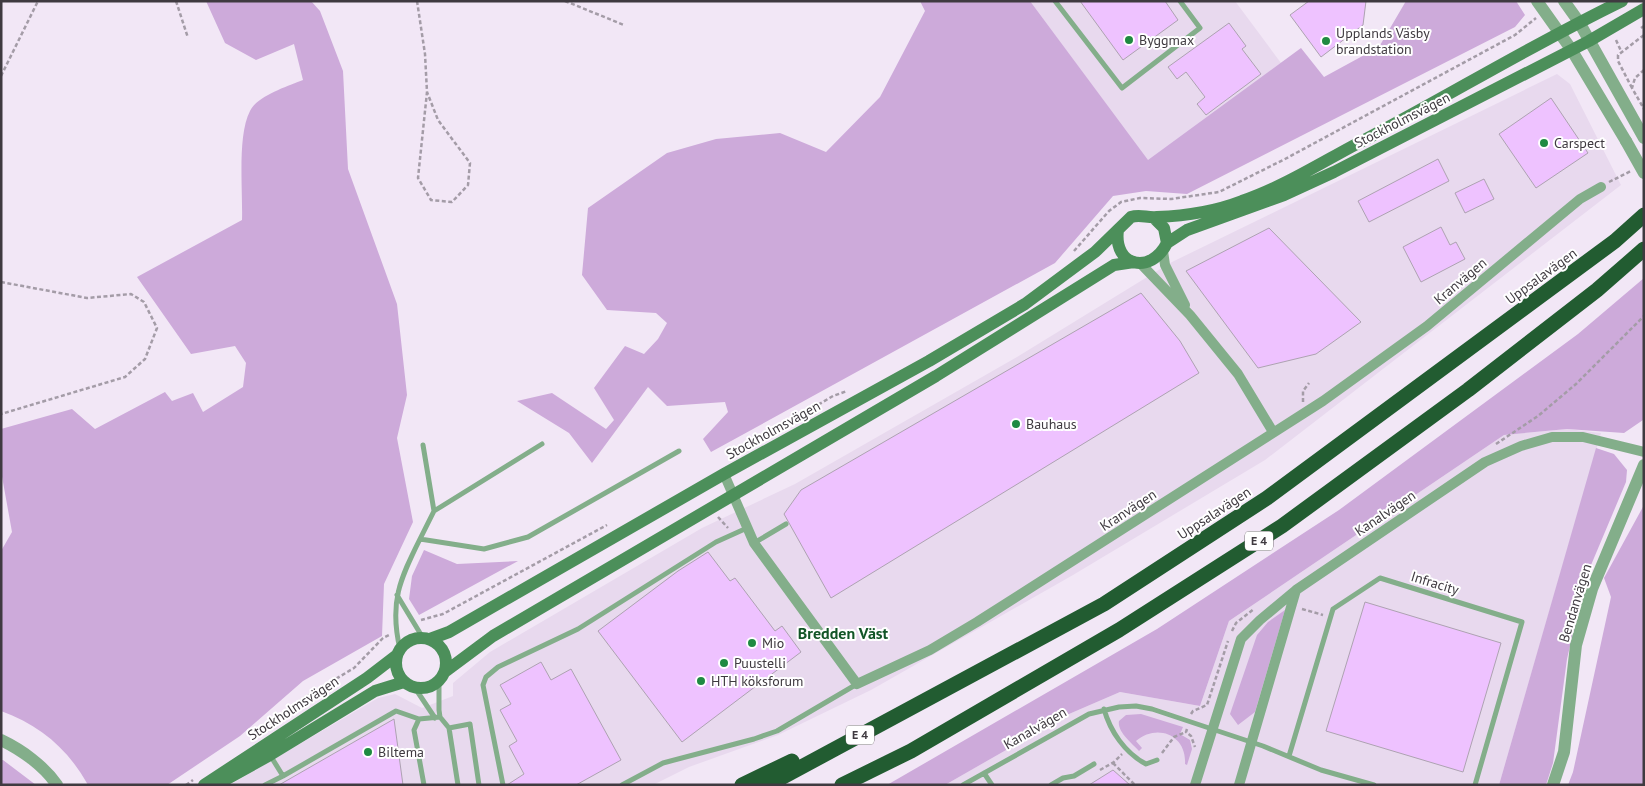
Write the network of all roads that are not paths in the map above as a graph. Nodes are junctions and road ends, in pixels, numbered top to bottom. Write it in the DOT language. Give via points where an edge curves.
graph roads {
  1 [pos="1056,1"];
  2 [pos="1180,1"];
  3 [pos="1537,1"];
  4 [pos="1564,1"];
  5 [pos="1622,1"];
  6 [pos="1644,9"];
  7 [pos="1578,22"];
  8 [pos="1559,32"];
  9 [pos="1589,41"];
  10 [pos="1571,49"];
  11 [pos="1642,134"];
  12 [pos="1640,171"];
  13 [pos="1601,187"];
  14 [pos="1644,215"];
  15 [pos="1154,218"];
  16 [pos="1118,230"];
  17 [pos="1165,247"];
  18 [pos="1644,249"];
  19 [pos="1137,263"];
  20 [pos="1190,315"];
  21 [pos="1273,432"];
  22 [pos="542,444"];
  23 [pos="423,445"];
  24 [pos="679,451"];
  25 [pos="1644,452"];
  26 [pos="1644,465"];
  27 [pos="724,474"];
  28 [pos="732,494"];
  29 [pos="434,512"];
  30 [pos="786,524"];
  31 [pos="748,528"];
  32 [pos="420,539"];
  33 [pos="754,543"];
  34 [pos="1296,590"];
  35 [pos="397,595"];
  36 [pos="427,638"];
  37 [pos="399,652"];
  38 [pos="442,676"];
  39 [pos="857,684"];
  40 [pos="410,685"];
  41 [pos="952,685"];
  42 [pos="1104,709"];
  43 [pos="438,718"];
  44 [pos="419,720"];
  45 [pos="449,728"];
  46 [pos="1212,729"];
  47 [pos="1,740"];
  48 [pos="1252,743"];
  49 [pos="911,751"];
  50 [pos="270,755"];
  51 [pos="1289,756"];
  52 [pos="1156,760"];
  53 [pos="1094,764"];
  54 [pos="984,773"];
  55 [pos="283,776"];
  56 [pos="57,785"];
  57 [pos="204,785"];
  58 [pos="216,785"];
  59 [pos="265,785"];
  60 [pos="424,785"];
  61 [pos="458,785"];
  62 [pos="479,785"];
  63 [pos="503,785"];
  64 [pos="622,785"];
  65 [pos="742,785"];
  66 [pos="768,785"];
  67 [pos="842,785"];
  68 [pos="852,785"];
  69 [pos="963,785"];
  70 [pos="992,785"];
  71 [pos="1051,785"];
  72 [pos="1195,785"];
  73 [pos="1239,785"];
  74 [pos="1374,785"];
  75 [pos="1474,785"];
  76 [pos="1554,785"];
  1 -- 2 [label="lane" via="1122,88 1200,28"];
  3 -- 8 [label="street"];
  4 -- 7 [label="street"];
  5 -- 7 [label="main road, Stockholmsvägen"];
  6 -- 9 [label="main road, Stockholmsvägen"];
  7 -- 8 [label="main road, Stockholmsvägen"];
  7 -- 9 [label="street"];
  8 -- 10 [label="street"];
  8 -- 15 [label="main road, Stockholmsvägen" via="1276,187 1242,202"];
  9 -- 10 [label="main road, Stockholmsvägen"];
  9 -- 11 [label="street"];
  10 -- 12 [label="street, bridge" via="1626,141"];
  10 -- 17 [label="main road, Stockholmsvägen" via="1334,172 1284,195 1187,230"];
  13 -- 21 [label="street, Kranvägen" via="1580,199 1427,326 1322,402"];
  14 -- 41 [label="highway, Uppsalavägen / E 4" via="1615,242 1267,498 1104,604"];
  15 -- 16 [label="main road, Stockholmsvägen" via="1131,217"];
  15 -- 17 [label="main road" via="1164,228"];
  16 -- 19 [label="main road" via="1117,240 1122,255"];
  16 -- 27 [label="main road, Stockholmsvägen" via="1095,252 1025,304"];
  17 -- 19 [label="main road, Stockholmsvägen" via="1156,259"];
  17 -- 20 [label="street" via="1165,265"];
  18 -- 49 [label="highway, E 4" via="1597,290 1468,390 1282,526 1119,630"];
  19 -- 20 [label="street"];
  19 -- 28 [label="main road, Stockholmsvägen" via="1114,265 936,376"];
  20 -- 21 [label="street" via="1238,374"];
  21 -- 39 [label="street, Kranvägen" via="930,650"];
  22 -- 29 [label="lane"];
  23 -- 29 [label="lane"];
  24 -- 32 [label="lane" via="528,537 484,549"];
  25 -- 34 [label="street, Kanalvägen" via="1583,438 1552,437 1521,446 1485,462"];
  26 -- 76 [label="street, Bendanvägen" via="1589,599 1576,645 1564,752"];
  27 -- 28 [label="street"];
  27 -- 36 [label="main road, Stockholmsvägen" via="449,632"];
  28 -- 31 [label="street"];
  28 -- 38 [label="main road, Stockholmsvägen" via="493,636"];
  29 -- 32 [label="lane"];
  30 -- 33 [label="lane"];
  31 -- 33 [label="street"];
  31 -- 63 [label="lane" via="716,542 578,629 498,667 486,676 483,685"];
  32 -- 35 [label="lane" via="401,576"];
  33 -- 39 [label="street"];
  34 -- 46 [label="street, Kanalvägen" via="1241,640"];
  34 -- 48 [label="street"];
  35 -- 36 [label="lane"];
  35 -- 37 [label="lane"];
  36 -- 37 [label="main road, Stockholmsvägen" via="410,640"];
  36 -- 38 [label="main road" via="444,652"];
  37 -- 40 [label="main road" via="397,669"];
  37 -- 57 [label="main road, Stockholmsvägen" via="367,678"];
  38 -- 40 [label="main road, Stockholmsvägen" via="428,688"];
  38 -- 43 [label="lane"];
  39 -- 64 [label="lane" via="777,731 663,763"];
  40 -- 43 [label="lane"];
  40 -- 50 [label="main road, Stockholmsvägen" via="375,691"];
  41 -- 65 [label="highway"];
  41 -- 66 [label="highway, Uppsalavägen / E 4"];
  42 -- 46 [label="lane, Kanalvägen" via="1136,706"];
  42 -- 52 [label="lane" via="1113,732 1127,748 1146,764"];
  42 -- 54 [label="lane, Kanalvägen" via="1070,724"];
  43 -- 44 [label="lane"];
  43 -- 45 [label="lane"];
  44 -- 55 [label="lane" via="396,711"];
  44 -- 60 [label="lane" via="414,730"];
  45 -- 61 [label="lane"];
  45 -- 62 [label="lane" via="470,724"];
  46 -- 48 [label="lane, Kanalvägen"];
  46 -- 72 [label="street"];
  47 -- 56 [label="street" via="50,774"];
  48 -- 51 [label="lane, Kanalvägen"];
  48 -- 73 [label="street"];
  49 -- 67 [label="highway, E 4"];
  49 -- 68 [label="highway"];
  50 -- 55 [label="lane"];
  50 -- 58 [label="main road, Stockholmsvägen"];
  51 -- 74 [label="lane, Kanalvägen" via="1321,770"];
  51 -- 75 [label="lane, Infracity" via="1333,609 1380,578 1522,622"];
  53 -- 71 [label="lane"];
  54 -- 69 [label="lane, Kanalvägen"];
  54 -- 70 [label="lane"];
  55 -- 59 [label="lane"];
}
